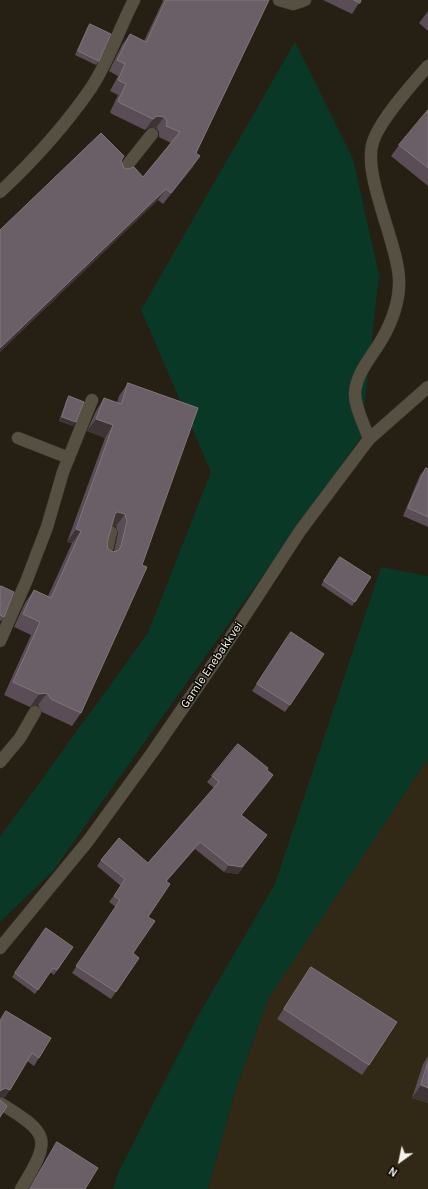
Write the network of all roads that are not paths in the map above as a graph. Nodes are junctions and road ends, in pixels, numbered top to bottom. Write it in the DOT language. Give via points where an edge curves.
graph roads {
  1 [pos="134,0"];
  2 [pos="279,0"];
  3 [pos="305,0"];
  4 [pos="428,66"];
  5 [pos="152,134"];
  6 [pos="121,173"];
  7 [pos="0,192"];
  8 [pos="428,387"];
  9 [pos="92,400"];
  10 [pos="18,438"];
  11 [pos="369,439"];
  12 [pos="69,458"];
  13 [pos="111,532"];
  14 [pos="105,557"];
  15 [pos="0,641"];
  16 [pos="35,712"];
  17 [pos="0,762"];
  18 [pos="0,948"];
  19 [pos="0,1103"];
  20 [pos="21,1189"];
  1 -- 7 [label="street" via="91,88 31,162"];
  2 -- 3 [label="street" via="293,4"];
  4 -- 11 [label="street" via="400,100 373,142 371,159 374,179 396,258 399,279 393,318 368,359 355,392 356,405"];
  5 -- 6 [label="street"];
  8 -- 11 [label="street, Gamle Enebakkvei"];
  9 -- 12 [label="street"];
  10 -- 12 [label="street"];
  11 -- 18 [label="street, Gamle Enebakkvei" via="300,531 152,753 88,841"];
  12 -- 15 [label="street" via="47,527"];
  13 -- 14 [label="street"];
  16 -- 17 [label="street" via="20,738"];
  19 -- 20 [label="street" via="29,1121 42,1141 39,1160"];
}
